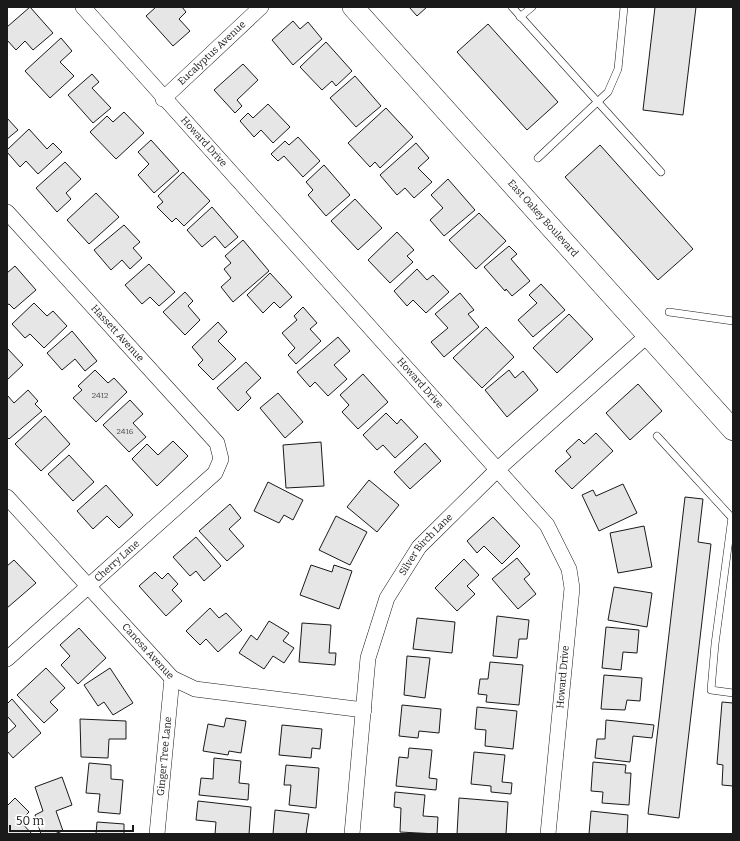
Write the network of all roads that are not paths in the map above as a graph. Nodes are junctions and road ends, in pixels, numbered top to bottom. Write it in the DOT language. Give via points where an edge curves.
graph roads {
  1 [pos="83,7"];
  2 [pos="261,7"];
  3 [pos="353,7"];
  4 [pos="512,7"];
  5 [pos="532,7"];
  6 [pos="624,7"];
  7 [pos="520,17"];
  8 [pos="163,98"];
  9 [pos="599,102"];
  10 [pos="538,158"];
  11 [pos="661,172"];
  12 [pos="7,212"];
  13 [pos="670,312"];
  14 [pos="733,321"];
  15 [pos="648,334"];
  16 [pos="733,430"];
  17 [pos="657,436"];
  18 [pos="221,459"];
  19 [pos="498,469"];
  20 [pos="7,497"];
  21 [pos="732,518"];
  22 [pos="88,587"];
  23 [pos="7,659"];
  24 [pos="172,678"];
  25 [pos="733,693"];
  26 [pos="364,710"];
  27 [pos="157,834"];
  28 [pos="352,834"];
  29 [pos="548,834"];
  1 -- 8 [label="street, Howard Drive"];
  2 -- 8 [label="street, Eucalyptus Avenue"];
  3 -- 15 [label="street, East Oakey Boulevard"];
  4 -- 7 [label="lane"];
  5 -- 7 [label="lane"];
  6 -- 9 [label="lane" via="618,69 608,92"];
  7 -- 9 [label="lane"];
  8 -- 19 [label="street, Howard Drive"];
  9 -- 10 [label="lane"];
  9 -- 11 [label="lane"];
  12 -- 18 [label="street, Hassett Avenue" via="217,443"];
  13 -- 14 [label="lane"];
  15 -- 16 [label="street, East Oakey Boulevard"];
  15 -- 19 [label="street, Silver Birch Lane"];
  17 -- 21 [label="lane"];
  18 -- 22 [label="street, Cherry Lane" via="215,473"];
  19 -- 26 [label="street, Silver Birch Lane" via="419,546 387,598 368,658"];
  19 -- 29 [label="street, Howard Drive" via="547,525 569,569 572,588"];
  20 -- 22 [label="street, Canosa Avenue"];
  21 -- 25 [label="lane" via="714,644 711,690"];
  22 -- 23 [label="street, Cherry Lane"];
  22 -- 24 [label="street, Canosa Avenue"];
  24 -- 26 [label="street, Canosa Avenue" via="195,690"];
  24 -- 27 [label="street, Ginger Tree Lane"];
  26 -- 28 [label="street, Silver Birch Lane"];
}
